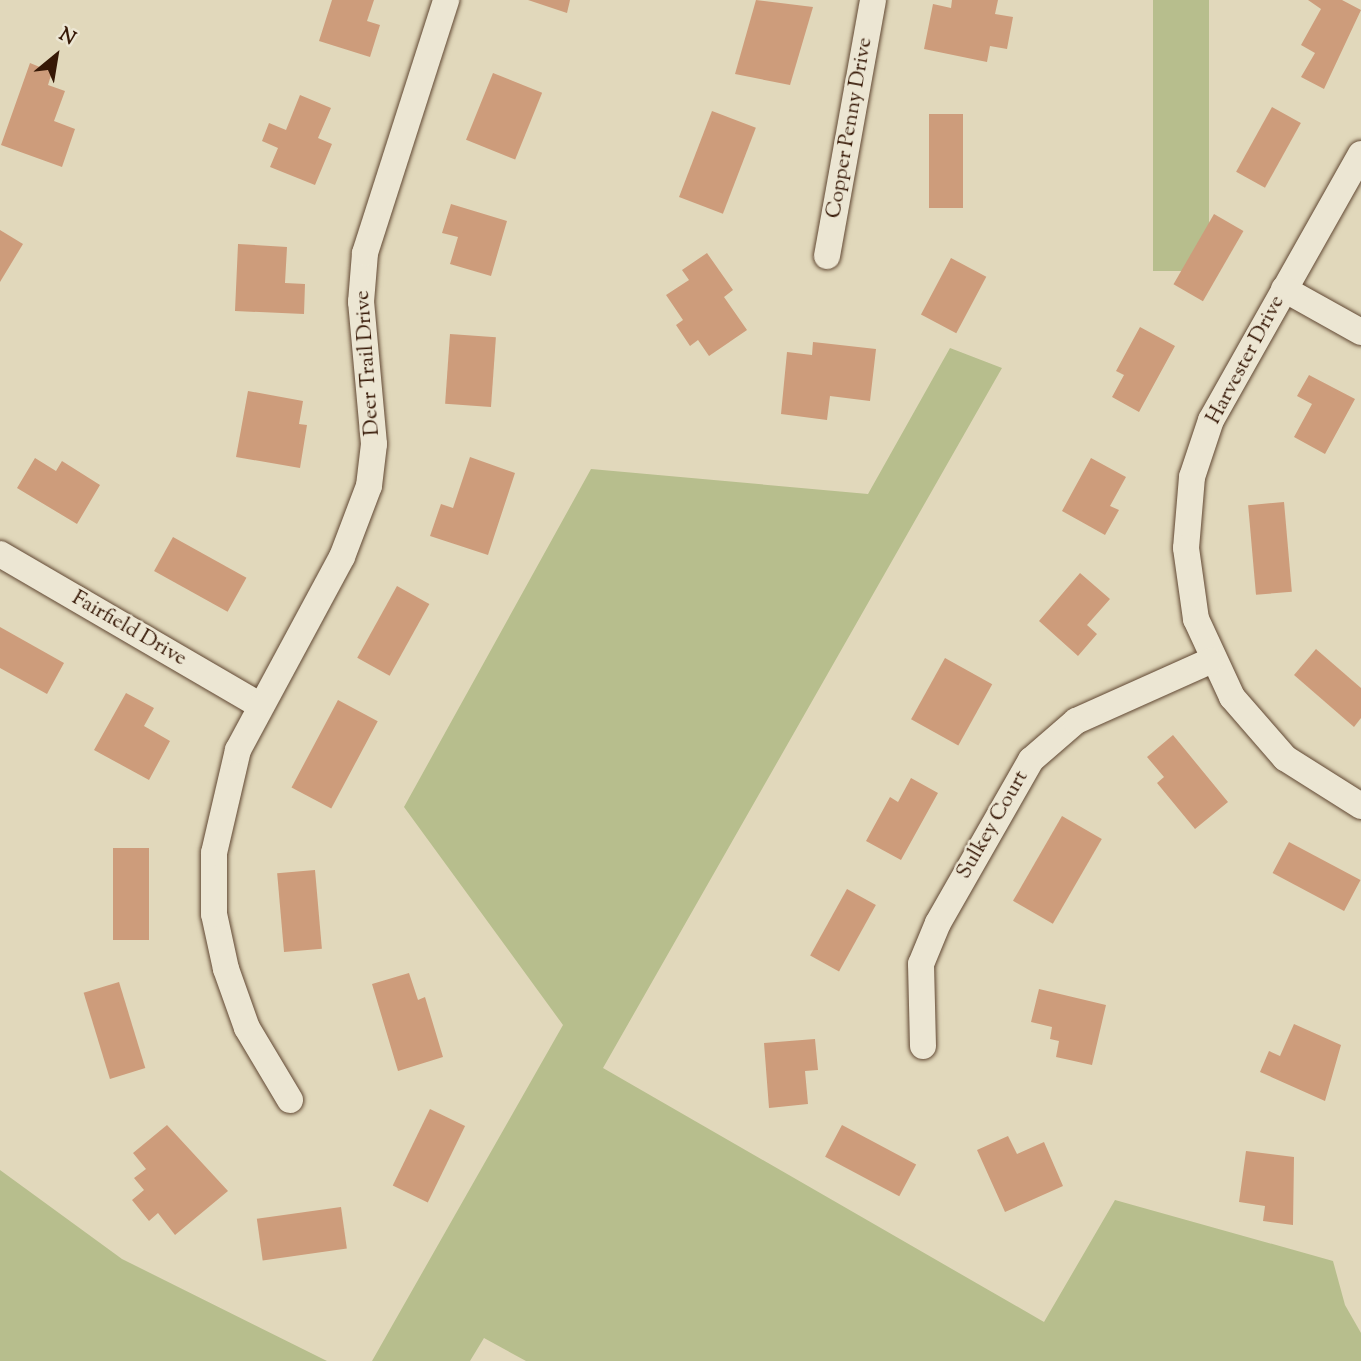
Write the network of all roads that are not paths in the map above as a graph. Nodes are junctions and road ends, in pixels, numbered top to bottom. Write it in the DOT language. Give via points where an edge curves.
graph roads {
  1 [pos="446,0"];
  2 [pos="873,0"];
  3 [pos="1361,154"];
  4 [pos="827,256"];
  5 [pos="1284,289"];
  6 [pos="1361,332"];
  7 [pos="0,554"];
  8 [pos="1210,661"];
  9 [pos="258,704"];
  10 [pos="1361,807"];
  11 [pos="923,1046"];
  12 [pos="290,1100"];
  1 -- 9 [label="street, Deer Trail Drive" via="365,253 361,302 374,444 369,486 342,556"];
  2 -- 4 [label="street, Copper Penny Drive"];
  3 -- 5 [label="street, Harvester Drive"];
  5 -- 6 [label="street"];
  5 -- 8 [label="street, Harvester Drive" via="1211,420 1192,477 1188,582"];
  7 -- 9 [label="street, Fairfield Drive"];
  8 -- 10 [label="street, Harvester Drive" via="1252,724 1285,758"];
  8 -- 11 [label="street, Sulkey Court" via="1076,721 1031,760 938,923 922,964"];
  9 -- 12 [label="street, Deer Trail Drive" via="221,803 214,914 247,1028"];
}
